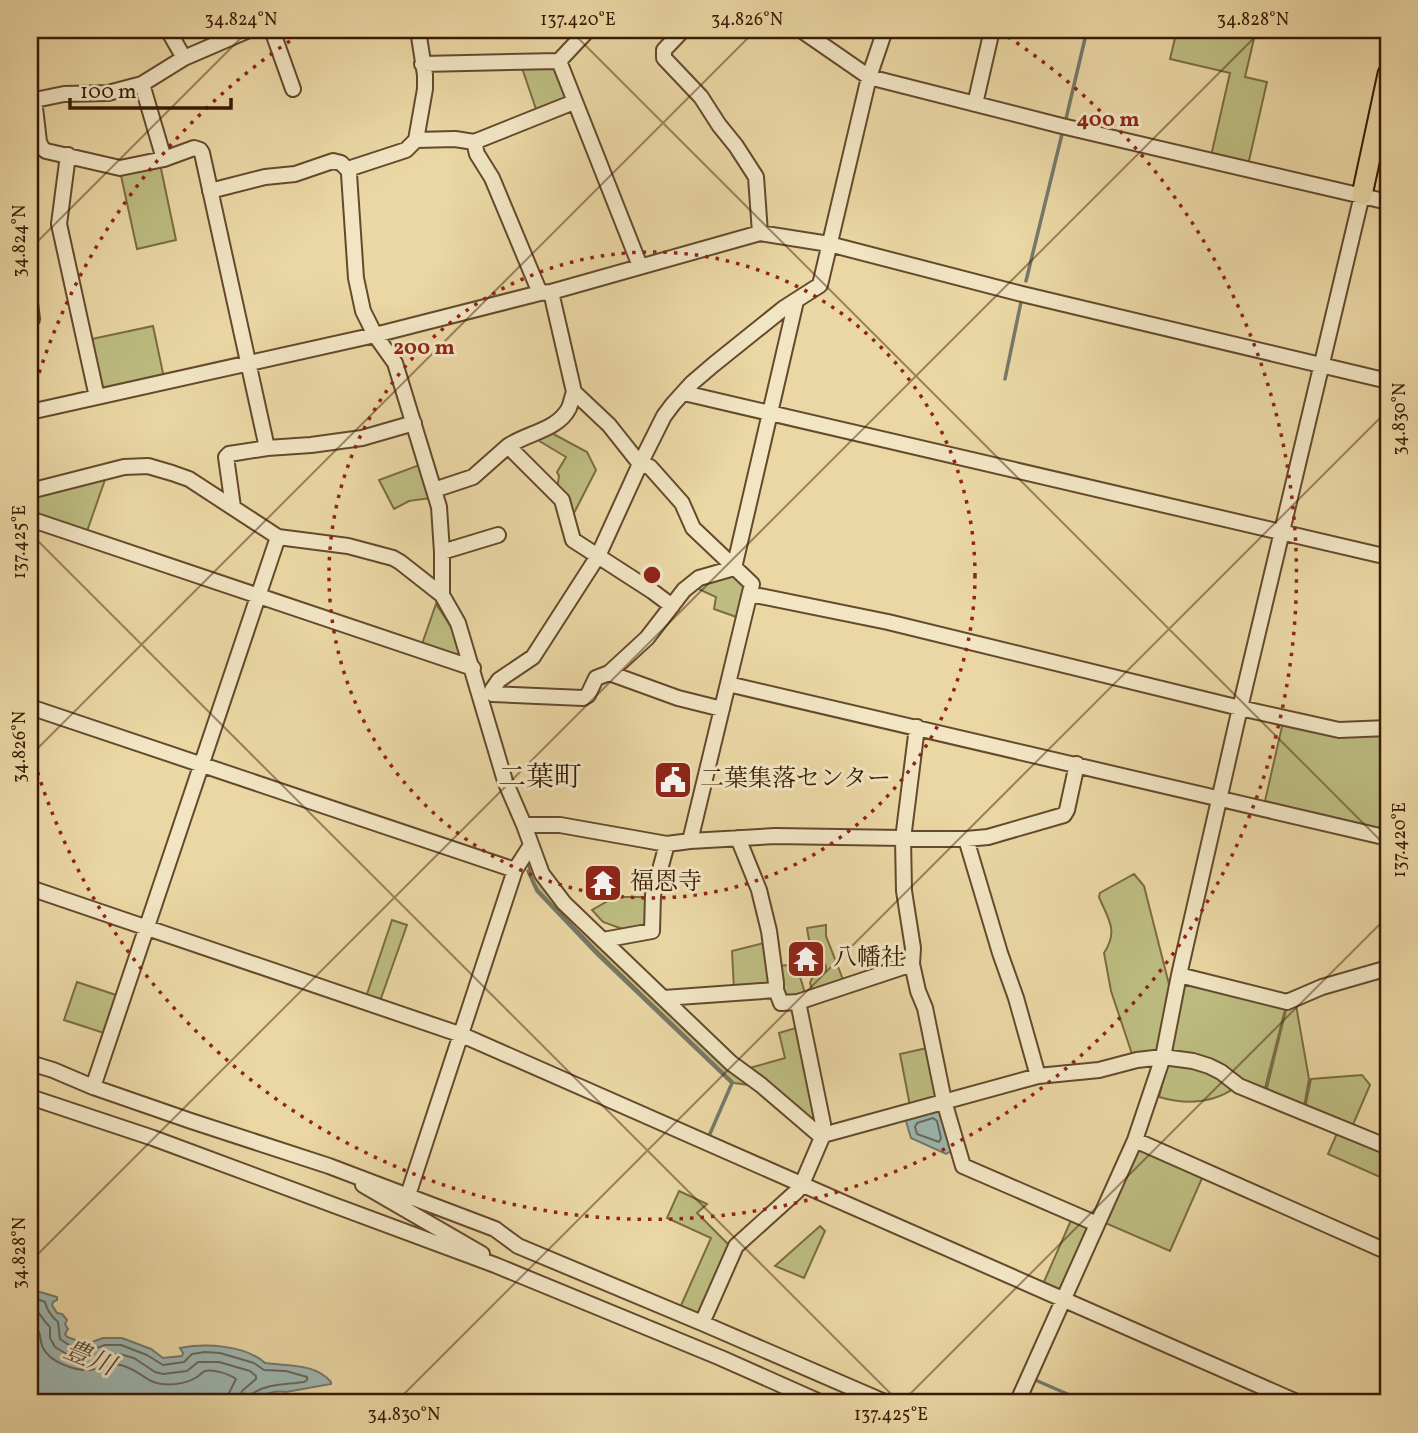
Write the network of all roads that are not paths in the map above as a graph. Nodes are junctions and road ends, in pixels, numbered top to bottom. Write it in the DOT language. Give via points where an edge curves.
graph roads {
  1 [pos="167,30"];
  2 [pos="249,30"];
  3 [pos="272,30"];
  4 [pos="418,30"];
  5 [pos="588,30"];
  6 [pos="683,30"];
  7 [pos="801,30"];
  8 [pos="885,30"];
  9 [pos="992,30"];
  10 [pos="184,58"];
  11 [pos="559,61"];
  12 [pos="422,64"];
  13 [pos="1388,74"];
  14 [pos="869,77"];
  15 [pos="142,84"];
  16 [pos="293,89"];
  17 [pos="32,100"];
  18 [pos="574,102"];
  19 [pos="975,104"];
  20 [pos="416,140"];
  21 [pos="474,142"];
  22 [pos="68,155"];
  23 [pos="163,159"];
  24 [pos="349,171"];
  25 [pos="210,191"];
  26 [pos="1362,195"];
  27 [pos="1388,202"];
  28 [pos="760,233"];
  29 [pos="829,244"];
  30 [pos="640,266"];
  31 [pos="545,292"];
  32 [pos="796,301"];
  33 [pos="30,303"];
  34 [pos="30,321"];
  35 [pos="375,335"];
  36 [pos="248,364"];
  37 [pos="1322,365"];
  38 [pos="1388,381"];
  39 [pos="574,392"];
  40 [pos="684,393"];
  41 [pos="97,397"];
  42 [pos="30,412"];
  43 [pos="770,414"];
  44 [pos="414,423"];
  45 [pos="508,446"];
  46 [pos="267,448"];
  47 [pos="640,464"];
  48 [pos="434,490"];
  49 [pos="30,491"];
  50 [pos="233,507"];
  51 [pos="30,519"];
  52 [pos="1283,533"];
  53 [pos="498,535"];
  54 [pos="278,537"];
  55 [pos="442,552"];
  56 [pos="598,556"];
  57 [pos="1388,557"];
  58 [pos="734,568"];
  59 [pos="750,594"];
  60 [pos="442,595"];
  61 [pos="258,596"];
  62 [pos="672,606"];
  63 [pos="472,668"];
  64 [pos="610,673"];
  65 [pos="728,684"];
  66 [pos="30,706"];
  67 [pos="1240,708"];
  68 [pos="723,709"];
  69 [pos="917,727"];
  70 [pos="1388,729"];
  71 [pos="202,764"];
  72 [pos="1077,764"];
  73 [pos="1220,798"];
  74 [pos="524,825"];
  75 [pos="738,838"];
  76 [pos="1388,838"];
  77 [pos="903,839"];
  78 [pos="966,839"];
  79 [pos="690,841"];
  80 [pos="667,844"];
  81 [pos="531,845"];
  82 [pos="515,870"];
  83 [pos="30,888"];
  84 [pos="147,928"];
  85 [pos="603,940"];
  86 [pos="912,964"];
  87 [pos="1388,968"];
  88 [pos="1179,975"];
  89 [pos="776,990"];
  90 [pos="664,998"];
  91 [pos="798,1002"];
  92 [pos="462,1035"];
  93 [pos="1163,1057"];
  94 [pos="30,1063"];
  95 [pos="1038,1076"];
  96 [pos="93,1087"];
  97 [pos="30,1097"];
  98 [pos="944,1101"];
  99 [pos="823,1135"];
  100 [pos="1135,1140"];
  101 [pos="1388,1147"];
  102 [pos="344,1173"];
  103 [pos="802,1184"];
  104 [pos="408,1195"];
  105 [pos="1097,1224"];
  106 [pos="1388,1252"];
  107 [pos="495,1265"];
  108 [pos="1064,1298"];
  109 [pos="702,1323"];
  110 [pos="822,1403"];
  111 [pos="887,1403"];
  112 [pos="1017,1403"];
  113 [pos="1299,1403"];
  1 -- 10 [label="street"];
  2 -- 10 [label="street"];
  3 -- 16 [label="street"];
  4 -- 12 [label="street"];
  5 -- 11 [label="street"];
  6 -- 28 [label="street" via="664,50 664,58 701,97 756,177"];
  7 -- 14 [label="street"];
  8 -- 14 [label="street"];
  9 -- 19 [label="street"];
  10 -- 15 [label="street"];
  11 -- 12 [label="street"];
  11 -- 18 [label="street"];
  12 -- 20 [label="street" via="425,89"];
  13 -- 26 [label="main road"];
  14 -- 19 [label="street"];
  14 -- 29 [label="street"];
  15 -- 17 [label="street" via="107,93"];
  15 -- 23 [label="street"];
  17 -- 22 [label="street" via="42,148"];
  18 -- 21 [label="street"];
  18 -- 30 [label="street"];
  19 -- 26 [label="street"];
  20 -- 21 [label="street"];
  20 -- 24 [label="street" via="406,150"];
  21 -- 31 [label="street"];
  22 -- 23 [label="street" via="120,167"];
  22 -- 41 [label="street" via="59,224"];
  23 -- 25 [label="street" via="200,150"];
  24 -- 25 [label="street" via="333,161 295,174"];
  24 -- 35 [label="street" via="356,278 363,311"];
  25 -- 36 [label="street"];
  26 -- 27 [label="street"];
  26 -- 37 [label="street"];
  28 -- 29 [label="street"];
  28 -- 30 [label="street"];
  29 -- 32 [label="street" via="820,285"];
  29 -- 37 [label="street"];
  30 -- 31 [label="street"];
  31 -- 35 [label="street"];
  31 -- 39 [label="street"];
  32 -- 40 [label="street"];
  32 -- 43 [label="street"];
  33 -- 34 [label="street"];
  35 -- 36 [label="street"];
  35 -- 44 [label="street" via="395,363"];
  36 -- 41 [label="street"];
  36 -- 46 [label="street"];
  37 -- 38 [label="street"];
  37 -- 52 [label="street"];
  39 -- 45 [label="street" via="561,418"];
  39 -- 47 [label="street" via="609,425"];
  40 -- 43 [label="street"];
  40 -- 47 [label="street" via="664,416"];
  41 -- 42 [label="street"];
  43 -- 52 [label="street"];
  43 -- 58 [label="street"];
  44 -- 46 [label="street" via="362,438"];
  44 -- 48 [label="street"];
  45 -- 48 [label="street" via="473,478"];
  45 -- 56 [label="street" via="562,500 573,540"];
  46 -- 50 [label="street" via="226,457"];
  47 -- 56 [label="street"];
  47 -- 58 [label="street" via="650,467 682,503 693,528"];
  48 -- 55 [label="street"];
  49 -- 50 [label="street" via="124,467 148,466 189,479"];
  50 -- 54 [label="street"];
  51 -- 61 [label="street"];
  52 -- 57 [label="street"];
  52 -- 67 [label="street"];
  53 -- 55 [label="street"];
  54 -- 60 [label="street" via="348,546 393,558"];
  54 -- 61 [label="street"];
  55 -- 60 [label="street"];
  56 -- 62 [label="street"];
  56 -- 64 [label="street" via="533,657 492,690 493,694 583,698 596,678"];
  58 -- 59 [label="street" via="752,584"];
  58 -- 62 [label="street" via="699,578"];
  59 -- 65 [label="street"];
  59 -- 67 [label="street" via="888,622"];
  60 -- 63 [label="street" via="458,622"];
  61 -- 63 [label="street"];
  61 -- 71 [label="street"];
  62 -- 64 [label="street"];
  63 -- 74 [label="street" via="505,781"];
  64 -- 68 [label="street"];
  65 -- 68 [label="street"];
  65 -- 69 [label="street"];
  66 -- 71 [label="street"];
  67 -- 70 [label="street" via="1339,730"];
  67 -- 73 [label="street"];
  68 -- 79 [label="street"];
  69 -- 72 [label="street"];
  69 -- 77 [label="street"];
  71 -- 82 [label="street"];
  71 -- 84 [label="street"];
  72 -- 73 [label="street"];
  72 -- 78 [label="street" via="1064,815"];
  73 -- 76 [label="street"];
  73 -- 88 [label="street"];
  74 -- 80 [label="street" via="560,825"];
  74 -- 81 [label="street"];
  75 -- 77 [label="street"];
  75 -- 79 [label="street"];
  75 -- 89 [label="street" via="759,890"];
  77 -- 78 [label="street"];
  77 -- 86 [label="street"];
  78 -- 95 [label="street"];
  79 -- 80 [label="street"];
  80 -- 85 [label="street" via="653,895 652,932"];
  81 -- 82 [label="street"];
  81 -- 85 [label="street" via="542,874 564,903"];
  82 -- 92 [label="street"];
  83 -- 84 [label="street"];
  84 -- 92 [label="street"];
  84 -- 96 [label="street"];
  85 -- 90 [label="street"];
  86 -- 91 [label="street"];
  86 -- 98 [label="street"];
  87 -- 88 [label="street" via="1287,1002"];
  88 -- 93 [label="street"];
  89 -- 90 [label="street"];
  89 -- 91 [label="street" via="781,1003"];
  90 -- 99 [label="street" via="731,1063"];
  91 -- 99 [label="street"];
  92 -- 103 [label="street"];
  92 -- 104 [label="street"];
  93 -- 95 [label="street"];
  93 -- 100 [label="street"];
  93 -- 101 [label="street" via="1209,1066 1238,1086"];
  94 -- 96 [label="street"];
  95 -- 98 [label="street"];
  96 -- 102 [label="street"];
  97 -- 107 [label="street"];
  98 -- 99 [label="street"];
  98 -- 105 [label="street" via="963,1167"];
  99 -- 103 [label="street"];
  100 -- 105 [label="street"];
  100 -- 106 [label="street"];
  102 -- 104 [label="street"];
  102 -- 107 [label="street"];
  103 -- 108 [label="street"];
  103 -- 109 [label="street" via="736,1246"];
  104 -- 109 [label="street" via="495,1229 517,1246"];
  105 -- 108 [label="street"];
  107 -- 110 [label="street"];
  108 -- 112 [label="street"];
  108 -- 113 [label="street"];
  109 -- 111 [label="street"];
}
